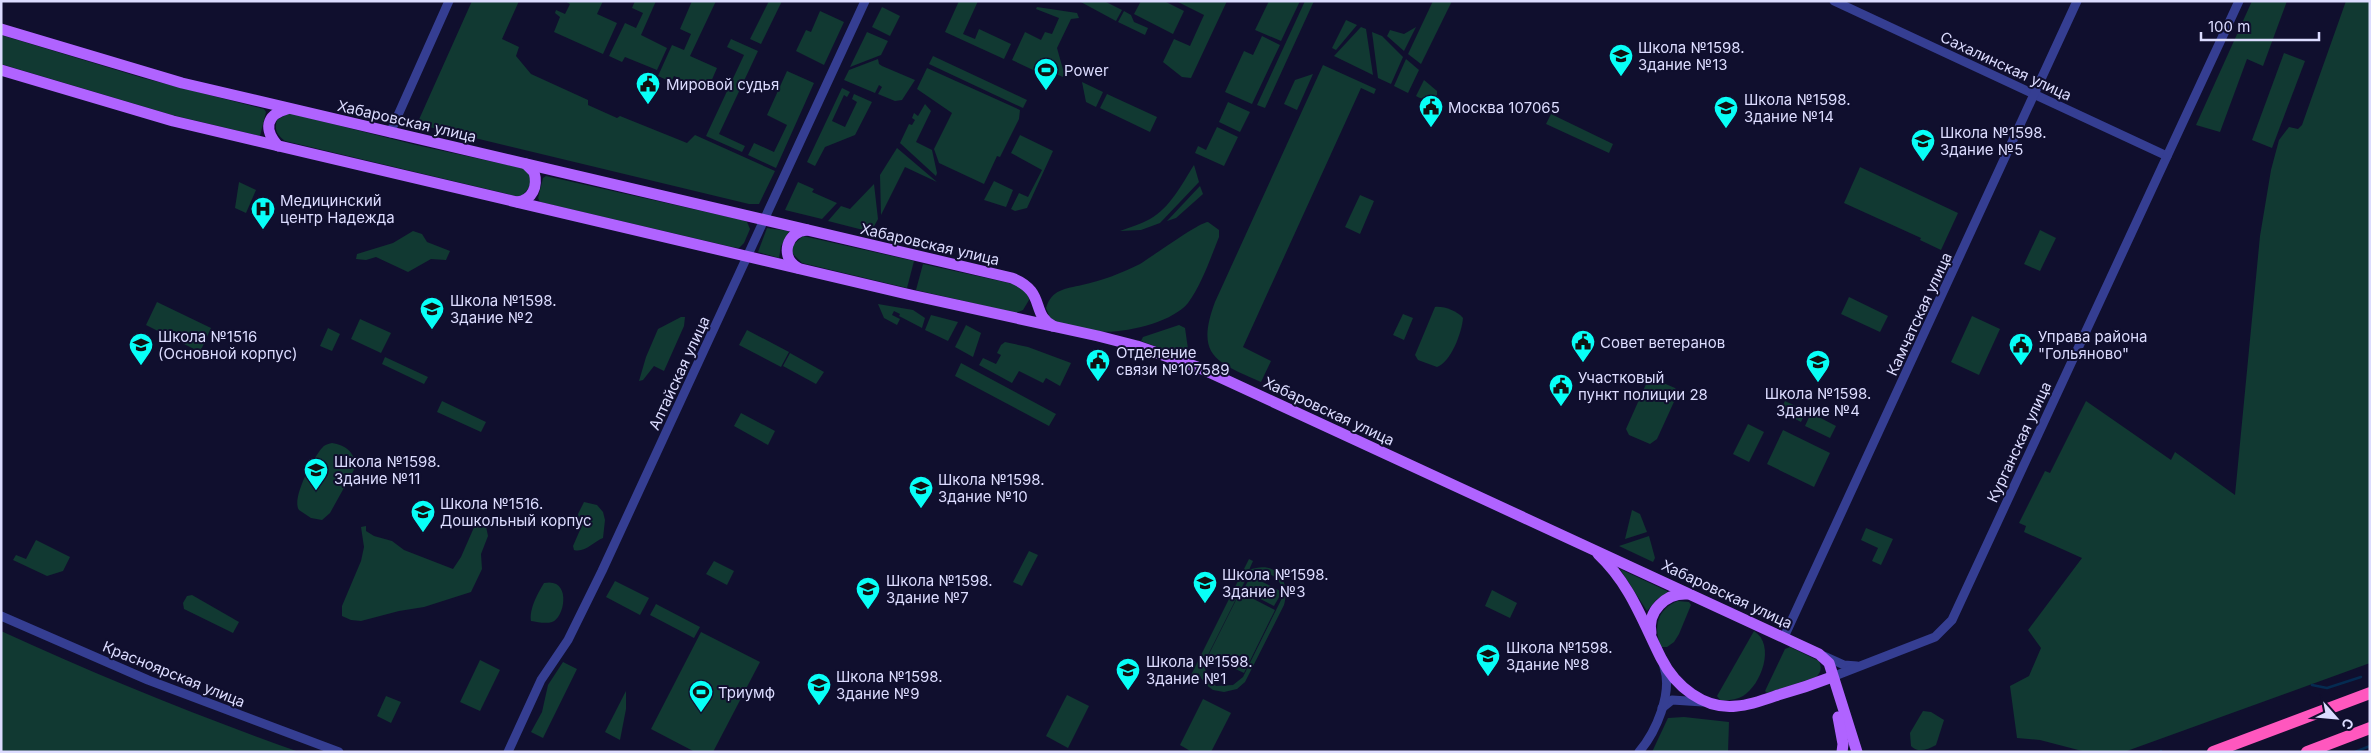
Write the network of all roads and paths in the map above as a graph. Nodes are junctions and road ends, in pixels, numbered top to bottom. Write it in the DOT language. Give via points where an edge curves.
graph roads {
  1 [pos="449,1"];
  2 [pos="865,1"];
  3 [pos="1834,1"];
  4 [pos="2077,1"];
  5 [pos="2239,1"];
  6 [pos="1,29"];
  7 [pos="1,70"];
  8 [pos="2034,94"];
  9 [pos="287,109"];
  10 [pos="390,133"];
  11 [pos="278,146"];
  12 [pos="2167,156"];
  13 [pos="526,164"];
  14 [pos="517,202"];
  15 [pos="764,220"];
  16 [pos="809,230"];
  17 [pos="747,256"];
  18 [pos="799,268"];
  19 [pos="1036,299"];
  20 [pos="1013,318"];
  21 [pos="1054,327"];
  22 [pos="1584,544"];
  23 [pos="1694,596"];
  24 [pos="1,616"];
  25 [pos="1652,637"];
  26 [pos="1784,637"];
  27 [pos="1819,654"];
  28 [pos="1662,660"];
  29 [pos="1860,666"];
  30 [pos="1832,677"];
  31 [pos="1815,684"];
  32 [pos="2370,693"];
  33 [pos="1709,703"];
  34 [pos="1660,710"];
  35 [pos="2370,728"];
  36 [pos="1850,733"];
  37 [pos="339,752"];
  38 [pos="508,752"];
  39 [pos="1639,752"];
  40 [pos="1842,752"];
  41 [pos="1851,752"];
  42 [pos="1857,752"];
  43 [pos="2213,752"];
  44 [pos="2307,752"];
  1 -- 10 [label="street"];
  2 -- 15 [label="street, Алтайская улица"];
  3 -- 8 [label="street, Сахалинская улица"];
  4 -- 8 [label="street, Камчатская улица"];
  5 -- 12 [label="street, Курганская улица"];
  6 -- 9 [label="main road, Хабаровская улица" via="143,73"];
  7 -- 11 [label="main road, Хабаровская улица" via="136,112"];
  8 -- 12 [label="street, Сахалинская улица"];
  8 -- 26 [label="street, Камчатская улица"];
  9 -- 10 [label="main road, Хабаровская улица"];
  9 -- 11 [label="main road" via="276,112 270,120 268,129"];
  10 -- 13 [label="main road, Хабаровская улица"];
  11 -- 14 [label="main road, Хабаровская улица"];
  12 -- 29 [label="street, Курганская улица" via="1952,620 1935,637"];
  13 -- 14 [label="main road" via="534,172 535,184 530,197"];
  13 -- 15 [label="main road, Хабаровская улица"];
  14 -- 17 [label="main road, Хабаровская улица"];
  15 -- 16 [label="main road, Хабаровская улица"];
  15 -- 17 [label="street, Алтайская улица"];
  16 -- 18 [label="main road" via="797,232 786,248 789,260"];
  16 -- 19 [label="main road, Хабаровская улица" via="1012,278 1030,288"];
  17 -- 18 [label="main road, Хабаровская улица"];
  17 -- 38 [label="street, Алтайская улица" via="592,594 568,640 541,680"];
  18 -- 20 [label="main road, Хабаровская улица"];
  19 -- 20 [label="main road" via="1025,316"];
  19 -- 21 [label="main road, Хабаровская улица" via="1044,320"];
  20 -- 21 [label="main road, Хабаровская улица"];
  21 -- 22 [label="main road, Хабаровская улица" via="1137,346 1200,368"];
  22 -- 23 [label="main road, Хабаровская улица"];
  22 -- 25 [label="main road, Хабаровская улица" via="1619,577 1634,598"];
  23 -- 25 [label="main road" via="1677,594 1661,603 1650,623"];
  23 -- 26 [label="main road, Хабаровская улица"];
  24 -- 37 [label="street, Красноярская улица" via="148,680"];
  25 -- 28 [label="main road, Хабаровская улица"];
  26 -- 27 [label="main road, Хабаровская улица"];
  27 -- 29 [label="street, Хабаровская улица" via="1844,665"];
  27 -- 30 [label="main road" via="1829,663"];
  28 -- 33 [label="main road, Хабаровская улица" via="1686,690"];
  28 -- 34 [label="street" via="1667,681"];
  29 -- 30 [label="street, Курганская улица"];
  30 -- 31 [label="main road, Курганская улица"];
  30 -- 36 [label="main road"];
  31 -- 33 [label="main road, Хабаровская улица" via="1740,706 1723,707"];
  31 -- 40 [label="main road" via="1828,689 1834,700"];
  32 -- 43 [label="highway"];
  33 -- 34 [label="street" via="1672,700"];
  34 -- 39 [label="street"];
  35 -- 44 [label="highway"];
  36 -- 41 [label="main road"];
  36 -- 42 [label="main road"];
}
